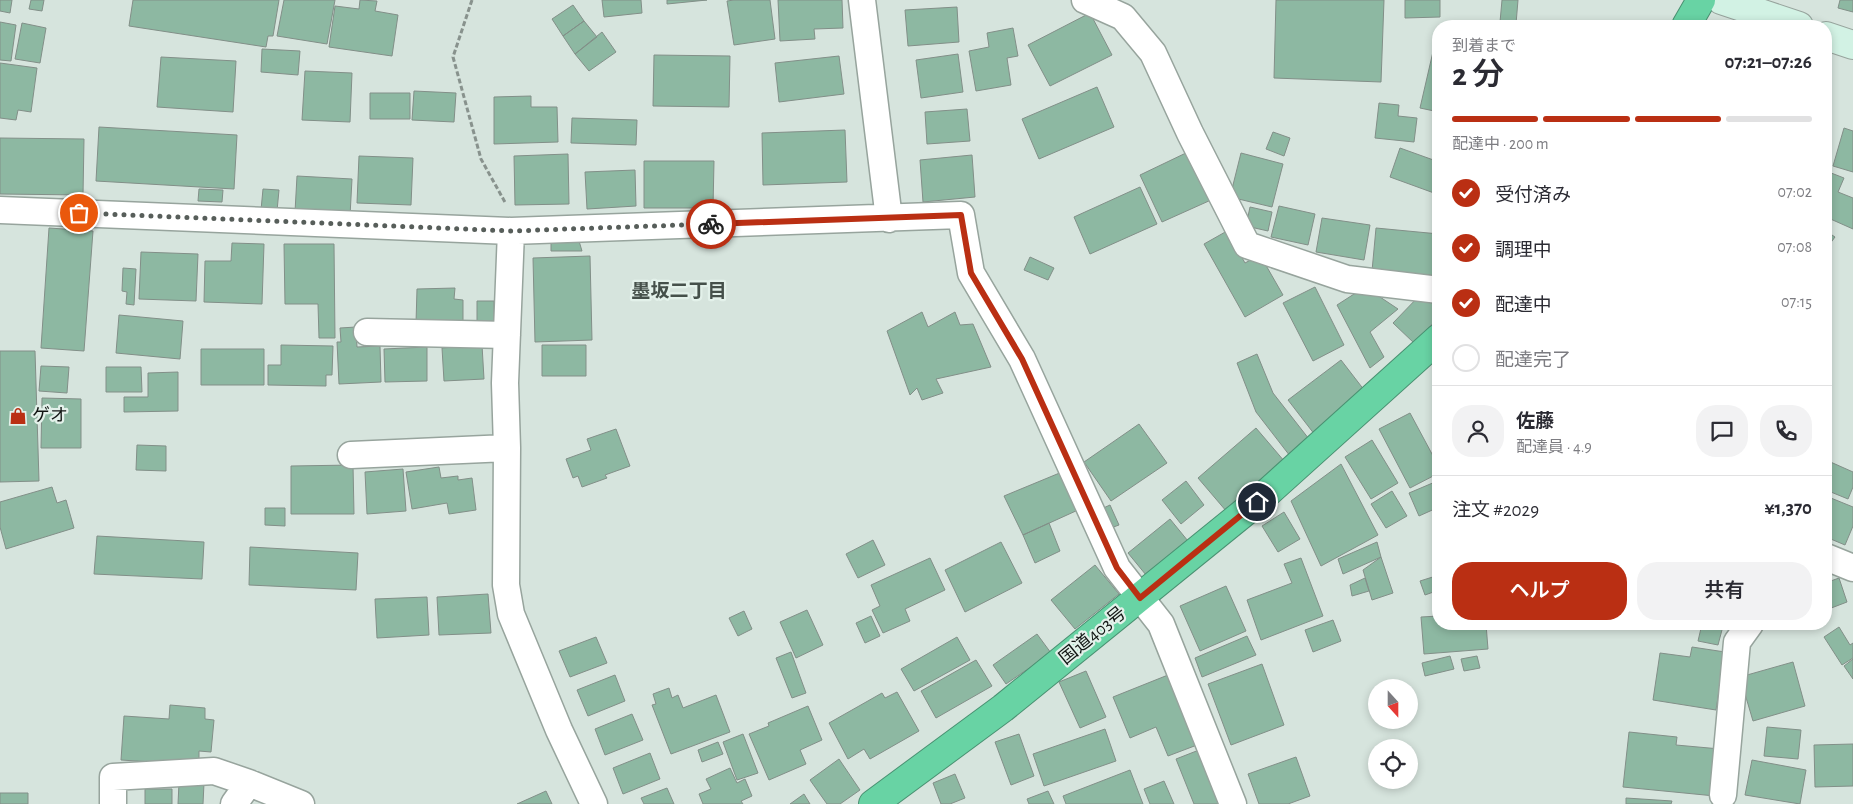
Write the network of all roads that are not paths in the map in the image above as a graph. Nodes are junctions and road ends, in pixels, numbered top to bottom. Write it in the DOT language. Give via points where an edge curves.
graph roads {
  1 [pos="862,0"];
  2 [pos="1085,0"];
  3 [pos="1701,0"];
  4 [pos="1721,0"];
  5 [pos="1689,20"];
  6 [pos="1781,20"];
  7 [pos="1832,38"];
  8 [pos="1853,45"];
  9 [pos="0,210"];
  10 [pos="889,219"];
  11 [pos="511,231"];
  12 [pos="1432,289"];
  13 [pos="367,332"];
  14 [pos="507,335"];
  15 [pos="1432,344"];
  16 [pos="507,448"];
  17 [pos="351,455"];
  18 [pos="1832,559"];
  19 [pos="1853,568"];
  20 [pos="1140,598"];
  21 [pos="1746,630"];
  22 [pos="249,783"];
  23 [pos="1723,795"];
  24 [pos="113,804"];
  25 [pos="234,804"];
  26 [pos="301,804"];
  27 [pos="594,804"];
  28 [pos="873,804"];
  29 [pos="1233,804"];
  1 -- 10 [label="street"];
  2 -- 12 [label="street" via="1123,17 1153,53 1247,245 1347,279"];
  3 -- 5 [label="highway"];
  4 -- 6 [label="street"];
  7 -- 8 [label="street"];
  9 -- 11 [label="street"];
  10 -- 11 [label="street"];
  10 -- 20 [label="street" via="961,215 971,273 1022,359 1117,568"];
  11 -- 14 [label="street"];
  13 -- 14 [label="street"];
  14 -- 16 [label="street"];
  15 -- 20 [label="highway, 国道403号" via="1257,502"];
  16 -- 17 [label="street"];
  16 -- 27 [label="street" via="506,585 511,614"];
  18 -- 19 [label="street"];
  20 -- 28 [label="highway, 国道403号" via="1003,708"];
  20 -- 29 [label="street" via="1161,624"];
  21 -- 23 [label="street" via="1737,642"];
  22 -- 24 [label="street" via="214,771 113,777"];
  22 -- 25 [label="street"];
  22 -- 26 [label="street"];
}
